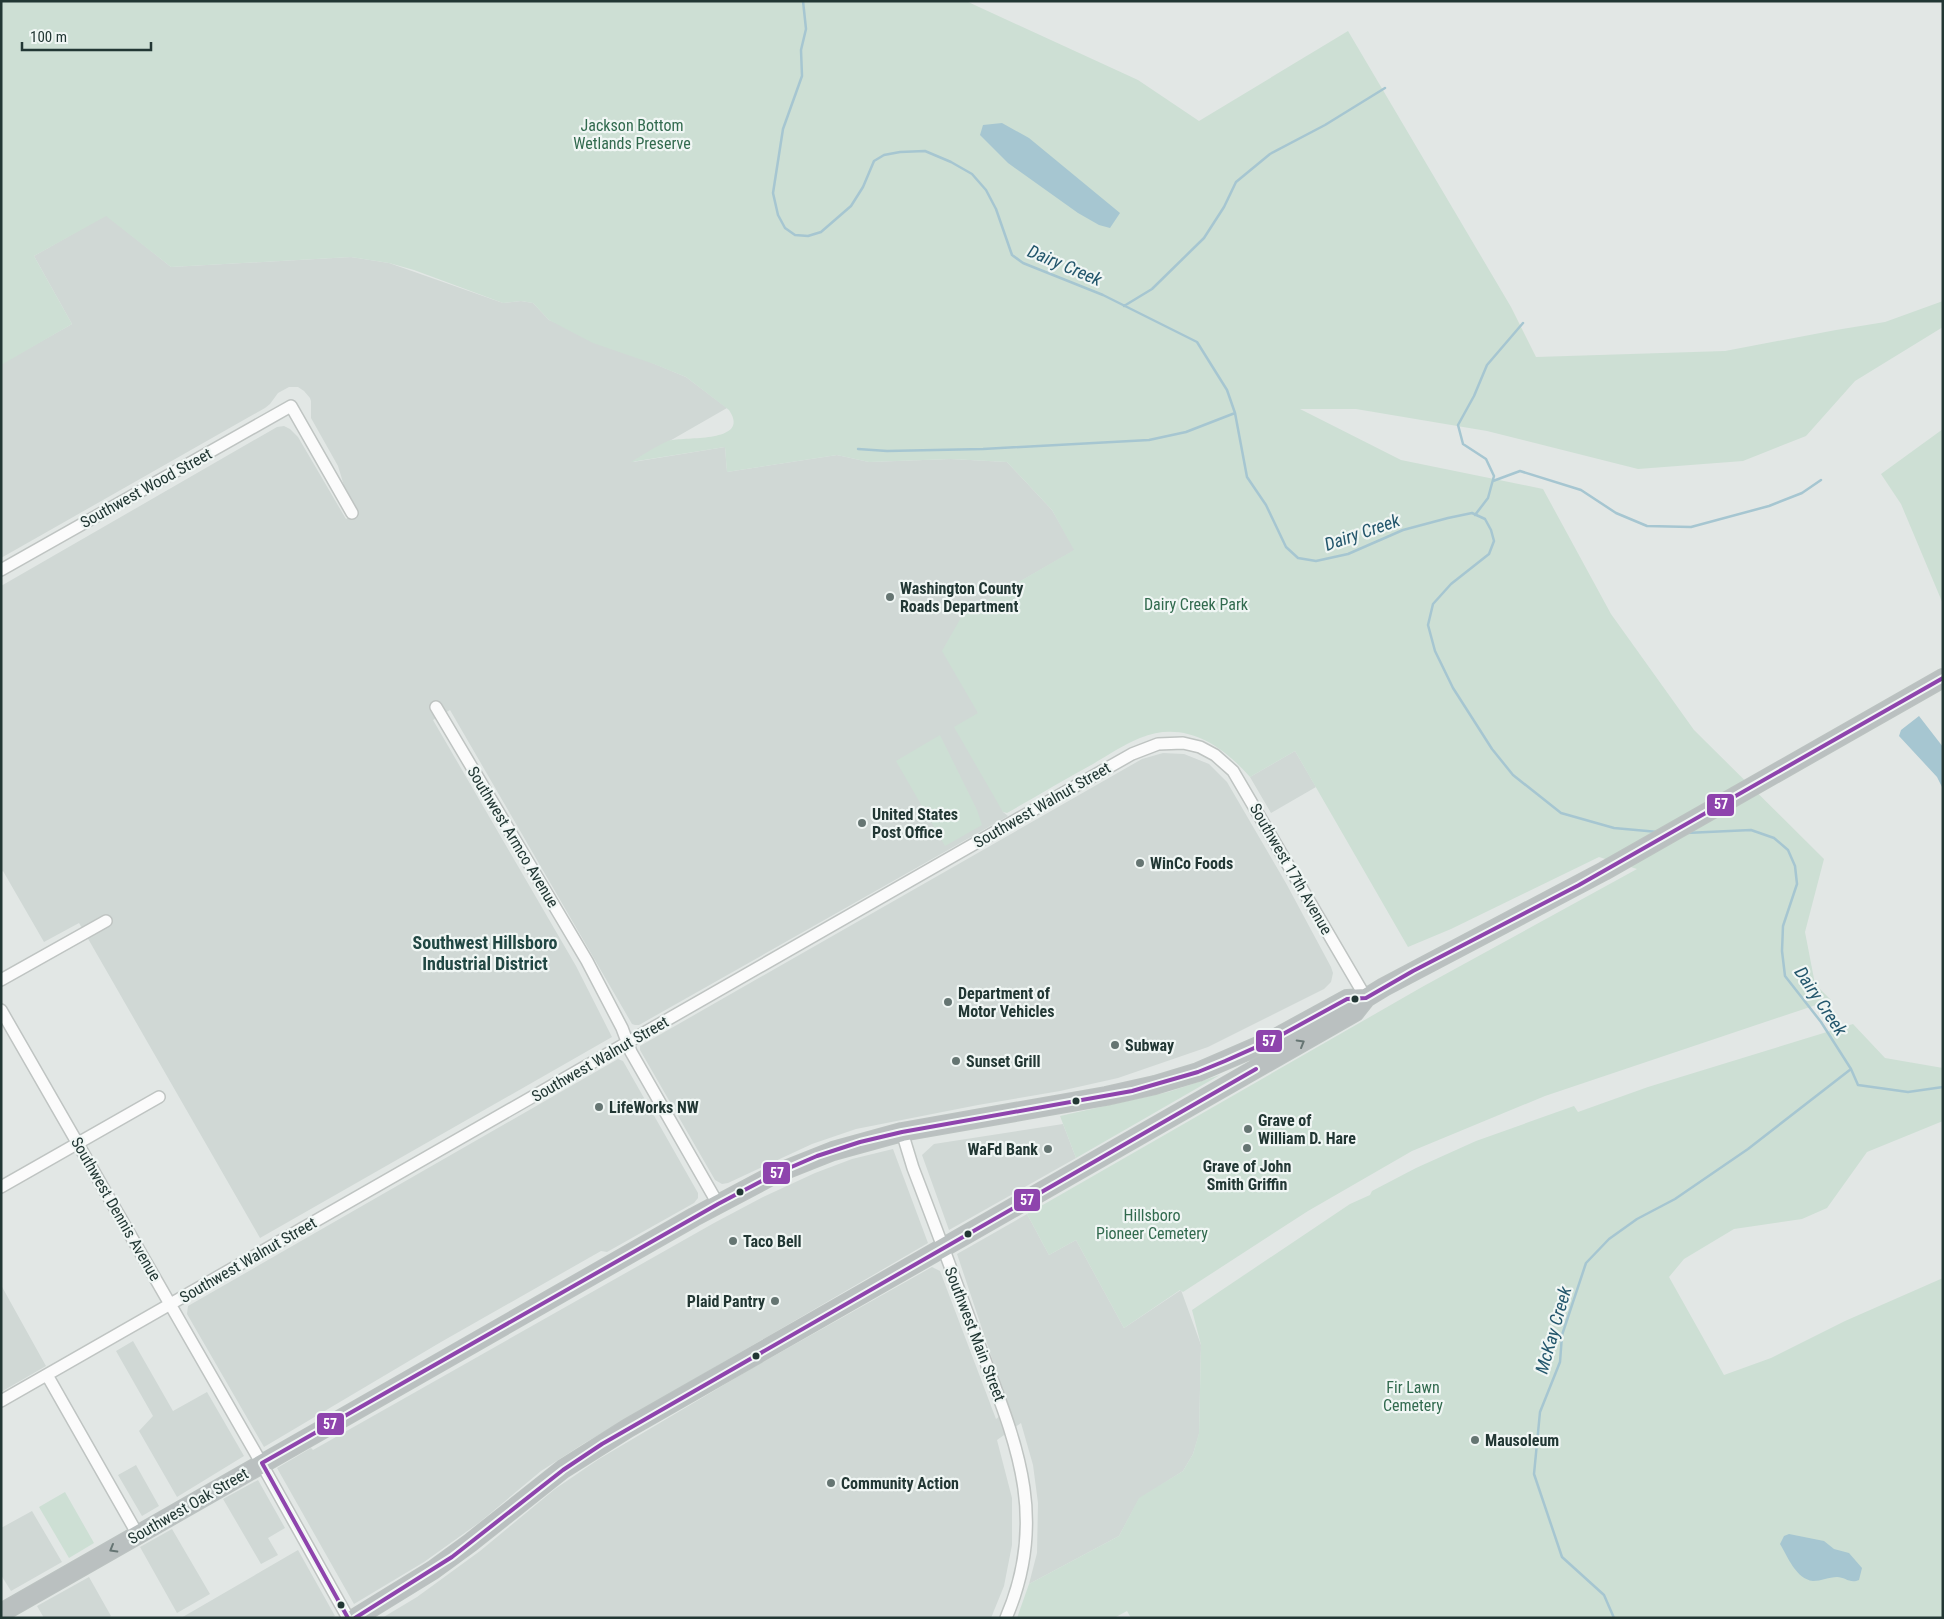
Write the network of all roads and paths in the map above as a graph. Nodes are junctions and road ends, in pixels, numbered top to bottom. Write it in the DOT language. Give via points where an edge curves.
graph roads {
  1 [pos="352,512"];
  2 [pos="1,570"];
  3 [pos="1943,678"];
  4 [pos="436,707"];
  5 [pos="1205,750"];
  6 [pos="106,921"];
  7 [pos="1,980"];
  8 [pos="1366,998"];
  9 [pos="1,1010"];
  10 [pos="628,1043"];
  11 [pos="159,1097"];
  12 [pos="902,1132"];
  13 [pos="78,1144"];
  14 [pos="1,1187"];
  15 [pos="718,1204"];
  16 [pos="943,1248"];
  17 [pos="171,1304"];
  18 [pos="47,1375"];
  19 [pos="1,1402"];
  20 [pos="262,1463"];
  21 [pos="138,1535"];
  22 [pos="3,1608"];
  23 [pos="348,1618"];
  24 [pos="355,1618"];
  25 [pos="1006,1618"];
  1 -- 2 [label="street, Southwest Wood Street" via="291,406"];
  3 -- 8 [label="highway" via="1604,871"];
  4 -- 10 [label="street, Southwest Armco Avenue" via="587,961"];
  5 -- 8 [label="street, Southwest 17th Avenue" via="1224,762 1238,778"];
  5 -- 10 [label="street, Southwest Walnut Street" via="1183,743 1165,743 1132,754"];
  6 -- 7 [label="street"];
  8 -- 12 [label="highway, Southwest Oak Street" via="1347,999 1242,1054 1155,1085"];
  16 -- 8 [label="highway, one-way" via="1355,1012"];
  9 -- 13 [label="street, Southwest Dennis Avenue"];
  10 -- 15 [label="street, Southwest Armco Avenue"];
  10 -- 17 [label="street, Southwest Walnut Street"];
  11 -- 13 [label="street"];
  12 -- 15 [label="highway, Southwest Oak Street" via="817,1156 774,1174"];
  12 -- 16 [label="street, Southwest Main Street"];
  13 -- 14 [label="street"];
  13 -- 17 [label="street, Southwest Dennis Avenue"];
  15 -- 20 [label="highway, Southwest Oak Street"];
  16 -- 24 [label="highway" via="580,1457 451,1557"];
  16 -- 25 [label="street, Southwest Main Street" via="1009,1424 1023,1474 1026,1526 1021,1571"];
  17 -- 18 [label="street, Southwest Walnut Street"];
  17 -- 20 [label="street, Southwest Dennis Avenue"];
  18 -- 19 [label="street, Southwest Walnut Street"];
  18 -- 21 [label="street"];
  20 -- 21 [label="highway, Southwest Oak Street"];
  20 -- 23 [label="street, Southwest Dennis Avenue"];
  21 -- 22 [label="highway, Southwest Oak Street, one-way"];
}
